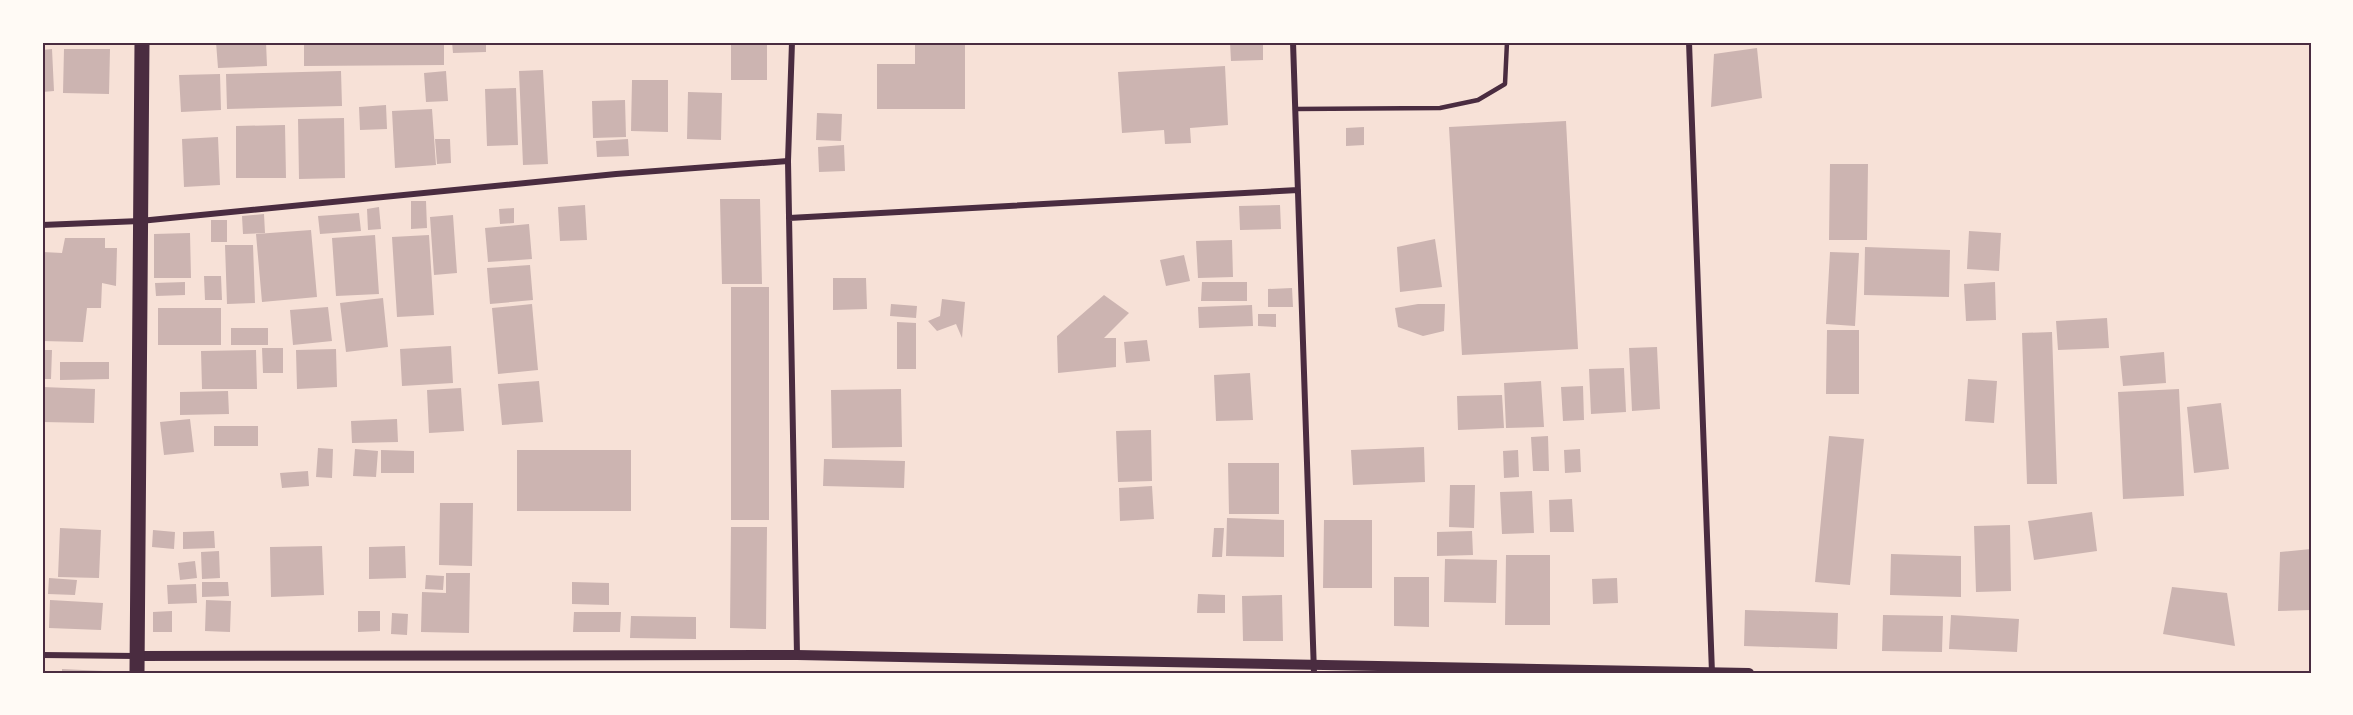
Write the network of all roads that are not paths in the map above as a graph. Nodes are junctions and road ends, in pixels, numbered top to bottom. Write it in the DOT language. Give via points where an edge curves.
graph roads {
  1 [pos="142,42"];
  2 [pos="792,42"];
  3 [pos="1293,42"];
  4 [pos="1507,42"];
  5 [pos="1689,42"];
  6 [pos="1295,109"];
  7 [pos="788,161"];
  8 [pos="1298,190"];
  9 [pos="789,218"];
  10 [pos="140,220"];
  11 [pos="42,225"];
  12 [pos="42,655"];
  13 [pos="797,655"];
  14 [pos="138,656"];
  15 [pos="1313,669"];
  16 [pos="137,673"];
  17 [pos="1712,673"];
  18 [pos="1749,673"];
  1 -- 10 [label="main road"];
  2 -- 7 [label="street"];
  3 -- 6 [label="street"];
  4 -- 6 [label="lane" via="1505,84 1478,100 1440,108"];
  5 -- 17 [label="street"];
  6 -- 8 [label="street"];
  7 -- 9 [label="street"];
  7 -- 10 [label="street"];
  8 -- 9 [label="street"];
  8 -- 15 [label="street"];
  9 -- 13 [label="street"];
  10 -- 11 [label="street"];
  10 -- 14 [label="main road"];
  12 -- 14 [label="street"];
  13 -- 14 [label="street"];
  13 -- 15 [label="street"];
  14 -- 16 [label="main road"];
  15 -- 17 [label="street"];
  17 -- 18 [label="street"];
}
